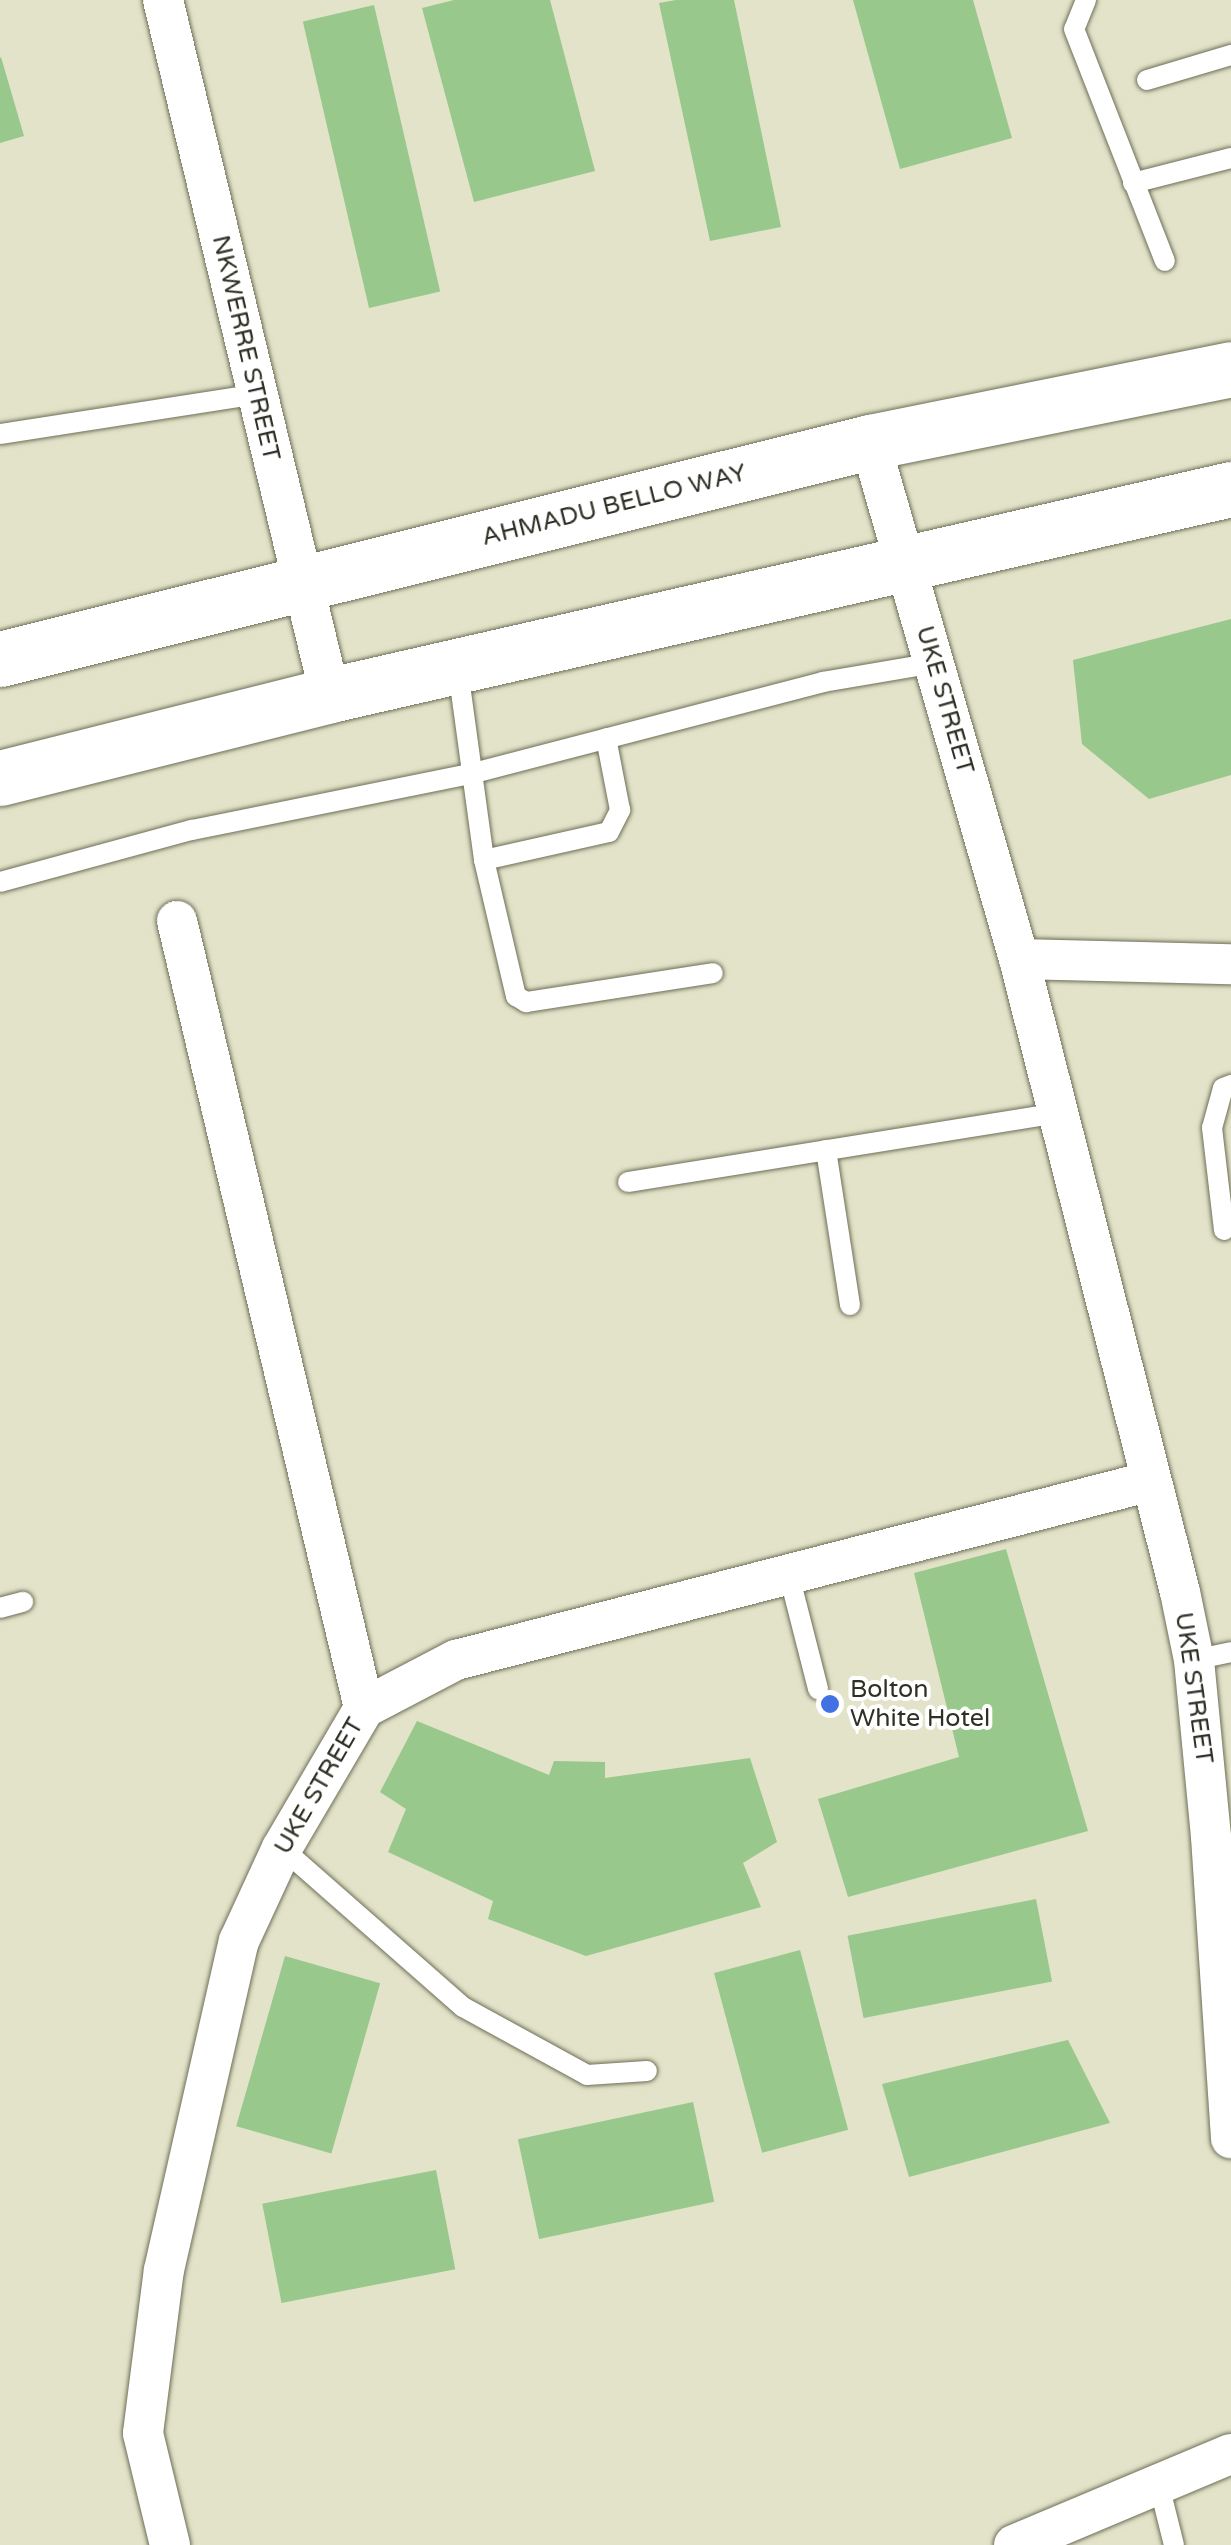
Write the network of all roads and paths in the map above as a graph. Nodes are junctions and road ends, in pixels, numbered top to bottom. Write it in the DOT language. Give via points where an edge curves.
graph roads {
  1 [pos="163,0"];
  2 [pos="1086,0"];
  3 [pos="1231,55"];
  4 [pos="1147,80"];
  5 [pos="1231,158"];
  6 [pos="1133,183"];
  7 [pos="1165,260"];
  8 [pos="1231,369"];
  9 [pos="257,394"];
  10 [pos="0,434"];
  11 [pos="870,442"];
  12 [pos="1231,489"];
  13 [pos="906,562"];
  14 [pos="301,583"];
  15 [pos="0,659"];
  16 [pos="934,663"];
  17 [pos="458,665"];
  18 [pos="330,695"];
  19 [pos="606,738"];
  20 [pos="474,772"];
  21 [pos="0,778"];
  22 [pos="484,860"];
  23 [pos="0,882"];
  24 [pos="178,921"];
  25 [pos="1018,959"];
  26 [pos="1231,964"];
  27 [pos="713,973"];
  28 [pos="1231,1085"];
  29 [pos="1058,1113"];
  30 [pos="826,1150"];
  31 [pos="628,1182"];
  32 [pos="1224,1230"];
  33 [pos="850,1305"];
  34 [pos="1152,1481"];
  35 [pos="790,1575"];
  36 [pos="23,1602"];
  37 [pos="0,1608"];
  38 [pos="1213,1656"];
  39 [pos="818,1689"];
  40 [pos="364,1708"];
  41 [pos="282,1848"];
  42 [pos="1227,1974"];
  43 [pos="647,2072"];
  44 [pos="1231,2138"];
  45 [pos="1231,2454"];
  46 [pos="1159,2485"];
  47 [pos="170,2545"];
  48 [pos="1014,2545"];
  49 [pos="1174,2545"];
  1 -- 9 [label="street, NKWERRE STREET"];
  2 -- 6 [label="lane" via="1074,29"];
  3 -- 4 [label="lane"];
  5 -- 6 [label="lane"];
  6 -- 7 [label="lane"];
  8 -- 11 [label="main road, AHMADU BELLO WAY"];
  9 -- 10 [label="lane"];
  9 -- 14 [label="street, NKWERRE STREET"];
  11 -- 13 [label="street, UKE STREET"];
  11 -- 14 [label="main road, AHMADU BELLO WAY"];
  12 -- 13 [label="main road"];
  13 -- 16 [label="street, UKE STREET"];
  13 -- 17 [label="main road"];
  14 -- 15 [label="main road, AHMADU BELLO WAY"];
  14 -- 18 [label="street, NKWERRE STREET"];
  16 -- 19 [label="lane" via="823,682"];
  16 -- 25 [label="street, UKE STREET"];
  17 -- 18 [label="main road"];
  17 -- 20 [label="lane"];
  18 -- 21 [label="main road"];
  19 -- 20 [label="lane"];
  19 -- 22 [label="lane" via="620,810 608,832"];
  20 -- 22 [label="lane"];
  20 -- 23 [label="lane" via="192,830"];
  22 -- 27 [label="lane" via="507,974 526,1002"];
  24 -- 40 [label="street"];
  25 -- 26 [label="street"];
  25 -- 29 [label="street, UKE STREET"];
  28 -- 32 [label="lane" via="1223,1088 1212,1128"];
  29 -- 30 [label="lane"];
  29 -- 34 [label="street, UKE STREET"];
  30 -- 31 [label="lane"];
  30 -- 33 [label="lane"];
  34 -- 35 [label="street, UKE STREET"];
  34 -- 38 [label="street, UKE STREET"];
  35 -- 39 [label="lane"];
  35 -- 40 [label="street, UKE STREET" via="456,1660"];
  36 -- 37 [label="lane"];
  38 -- 42 [label="street, UKE STREET"];
  40 -- 41 [label="street, UKE STREET"];
  41 -- 43 [label="lane" via="463,2007 587,2075"];
  41 -- 47 [label="street, UKE STREET" via="239,1941 164,2270 143,2433"];
  42 -- 44 [label="street, UKE STREET"];
  45 -- 46 [label="street"];
  46 -- 48 [label="street"];
  46 -- 49 [label="lane"];
}
